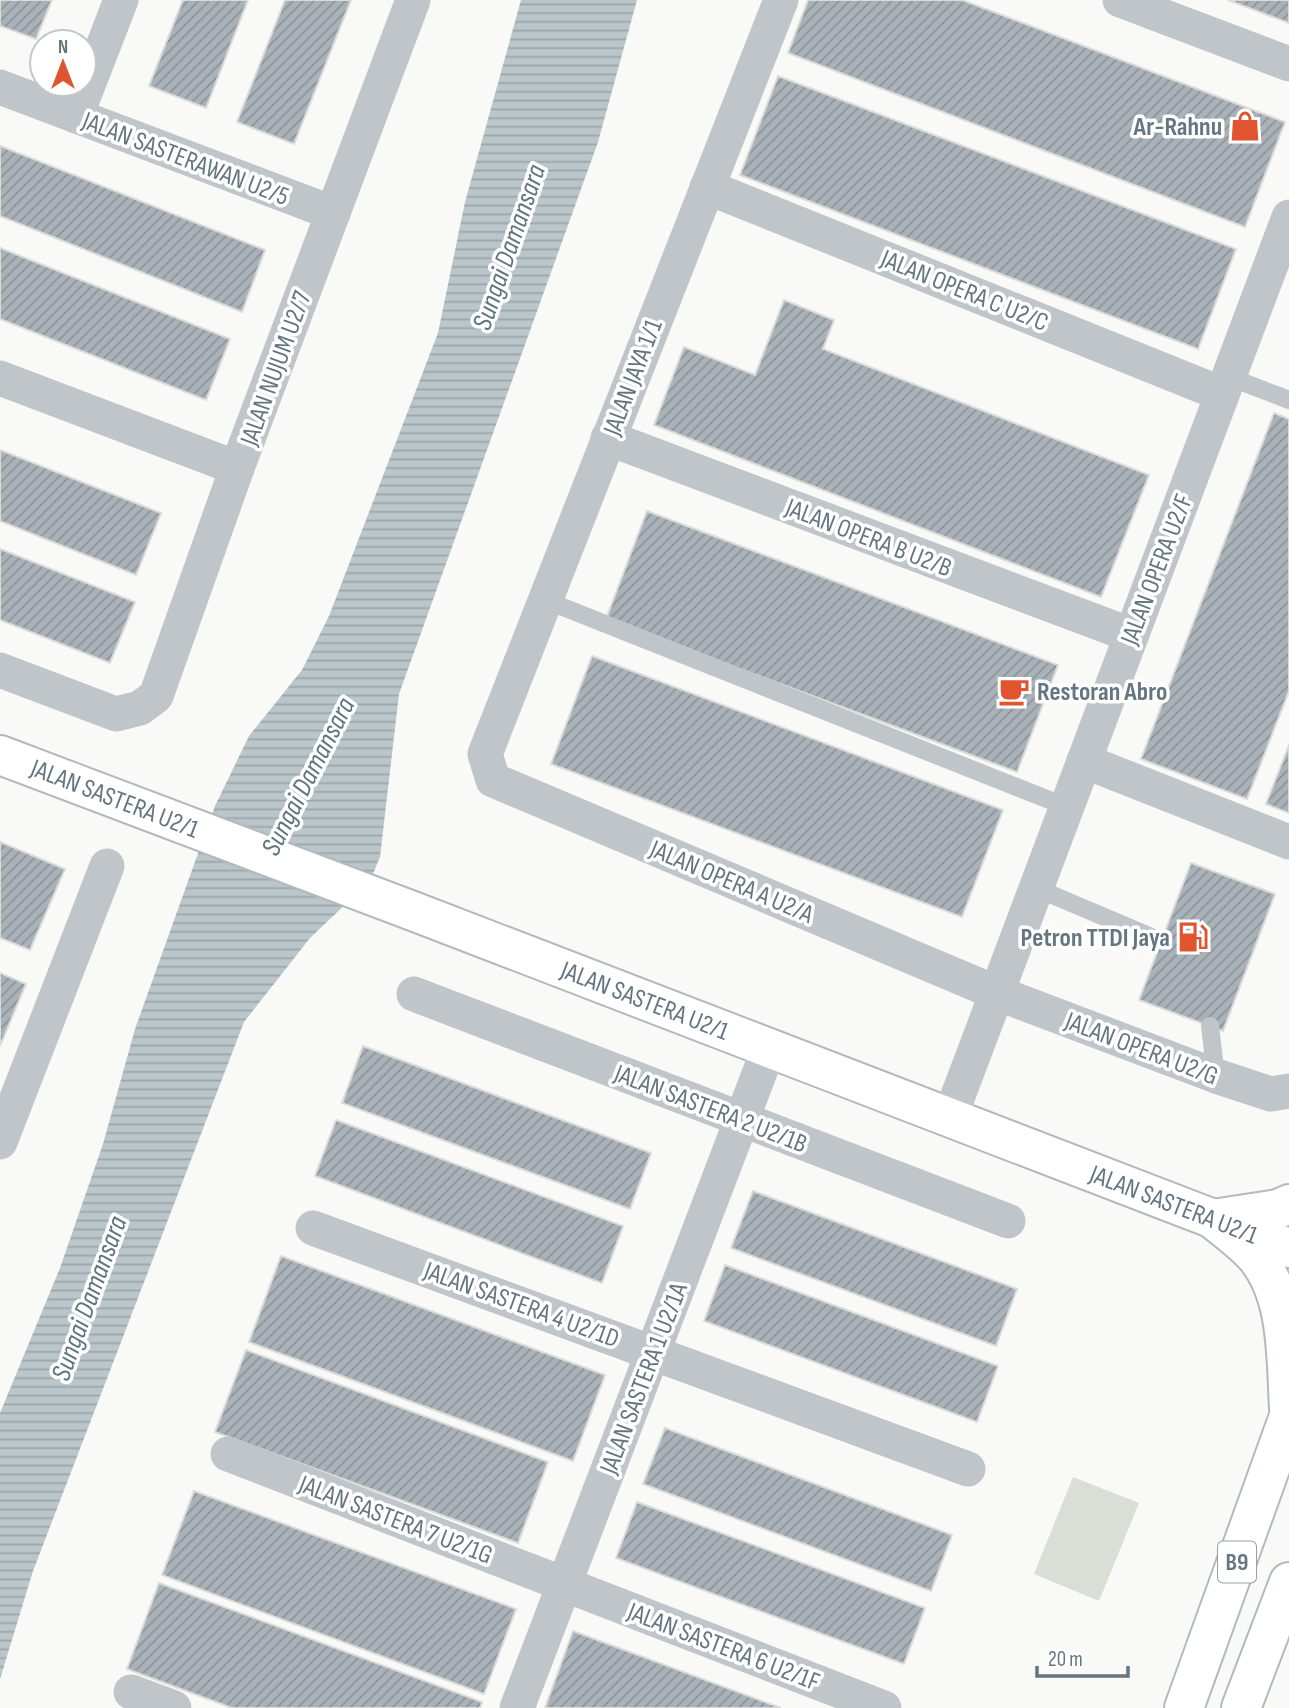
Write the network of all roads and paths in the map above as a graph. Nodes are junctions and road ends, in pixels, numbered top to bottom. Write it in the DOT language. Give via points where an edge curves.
graph roads {
  1 [pos="121,0"];
  2 [pos="414,0"];
  3 [pos="780,0"];
  4 [pos="1120,0"];
  5 [pos="1289,64"];
  6 [pos="0,88"];
  7 [pos="76,116"];
  8 [pos="707,187"];
  9 [pos="332,214"];
  10 [pos="1289,217"];
  11 [pos="0,378"];
  12 [pos="1226,386"];
  13 [pos="1289,400"];
  14 [pos="608,439"];
  15 [pos="237,468"];
  16 [pos="545,600"];
  17 [pos="1131,635"];
  18 [pos="0,670"];
  19 [pos="485,754"];
  20 [pos="0,755"];
  21 [pos="1084,761"];
  22 [pos="1067,807"];
  23 [pos="1289,842"];
  24 [pos="107,866"];
  25 [pos="1036,888"];
  26 [pos="1161,941"];
  27 [pos="997,993"];
  28 [pos="414,994"];
  29 [pos="1210,1026"];
  30 [pos="769,1048"];
  31 [pos="1216,1076"];
  32 [pos="1289,1091"];
  33 [pos="950,1117"];
  34 [pos="741,1120"];
  35 [pos="0,1142"];
  36 [pos="1289,1205"];
  37 [pos="1213,1219"];
  38 [pos="1008,1222"];
  39 [pos="313,1227"];
  40 [pos="1289,1248"];
  41 [pos="652,1352"];
  42 [pos="1289,1408"];
  43 [pos="1289,1416"];
  44 [pos="228,1454"];
  45 [pos="968,1469"];
  46 [pos="1289,1582"];
  47 [pos="564,1584"];
  48 [pos="1258,1690"];
  49 [pos="131,1692"];
  50 [pos="174,1708"];
  51 [pos="517,1708"];
  52 [pos="884,1708"];
  53 [pos="1184,1708"];
  54 [pos="1241,1708"];
  1 -- 7 [label="street"];
  2 -- 9 [label="street, JALAN NUJUM U2/7"];
  3 -- 8 [label="street, JALAN JAYA 1/1"];
  4 -- 5 [label="street"];
  6 -- 7 [label="street, JALAN SASTERAWAN U2/5"];
  7 -- 9 [label="street, JALAN SASTERAWAN U2/5"];
  8 -- 12 [label="street, JALAN OPERA C U2/C"];
  8 -- 14 [label="street, JALAN JAYA 1/1"];
  9 -- 15 [label="street, JALAN NUJUM U2/7"];
  10 -- 12 [label="street, JALAN OPERA U2/F"];
  11 -- 15 [label="street"];
  12 -- 13 [label="lane"];
  12 -- 17 [label="street, JALAN OPERA U2/F"];
  14 -- 16 [label="street, JALAN JAYA 1/1"];
  14 -- 17 [label="street, JALAN OPERA B U2/B"];
  15 -- 18 [label="street, JALAN NUJUM U2/7" via="156,696 140,708 116,714"];
  16 -- 19 [label="street, JALAN JAYA 1/1"];
  16 -- 22 [label="lane"];
  17 -- 21 [label="street, JALAN OPERA U2/F"];
  19 -- 27 [label="street, JALAN OPERA A U2/A" via="493,780"];
  20 -- 30 [label="street, JALAN SASTERA U2/1"];
  21 -- 22 [label="street, JALAN OPERA U2/F"];
  21 -- 23 [label="street"];
  22 -- 25 [label="street, JALAN OPERA U2/F"];
  24 -- 35 [label="street"];
  25 -- 26 [label="lane"];
  25 -- 27 [label="street, JALAN OPERA U2/F"];
  27 -- 31 [label="street, JALAN OPERA U2/G"];
  27 -- 33 [label="street, JALAN OPERA U2/F"];
  28 -- 34 [label="street, JALAN SASTERA 2 U2/1B"];
  29 -- 31 [label="lane"];
  30 -- 33 [label="street, JALAN SASTERA U2/1"];
  30 -- 34 [label="street, JALAN SASTERA 1 U2/1A"];
  31 -- 32 [label="street, JALAN OPERA U2/G" via="1271,1094"];
  33 -- 37 [label="street, JALAN SASTERA U2/1"];
  34 -- 38 [label="street, JALAN SASTERA 2 U2/1B"];
  34 -- 41 [label="street, JALAN SASTERA 1 U2/1A"];
  36 -- 37 [label="street"];
  37 -- 40 [label="street, JALAN SASTERA U2/1"];
  37 -- 42 [label="street" via="1257,1258 1272,1282 1281,1306"];
  39 -- 41 [label="street, JALAN SASTERA 4 U2/1D"];
  41 -- 45 [label="street, JALAN SASTERA 4 U2/1D"];
  41 -- 47 [label="street, JALAN SASTERA 1 U2/1A"];
  43 -- 53 [label="street, B9"];
  44 -- 47 [label="street, JALAN SASTERA 7 U2/1G"];
  46 -- 48 [label="street, B9"];
  47 -- 51 [label="street, JALAN SASTERA 1 U2/1A"];
  47 -- 52 [label="street, JALAN SASTERA 6 U2/1F"];
  48 -- 54 [label="street, B9"];
  49 -- 50 [label="street"];
}
